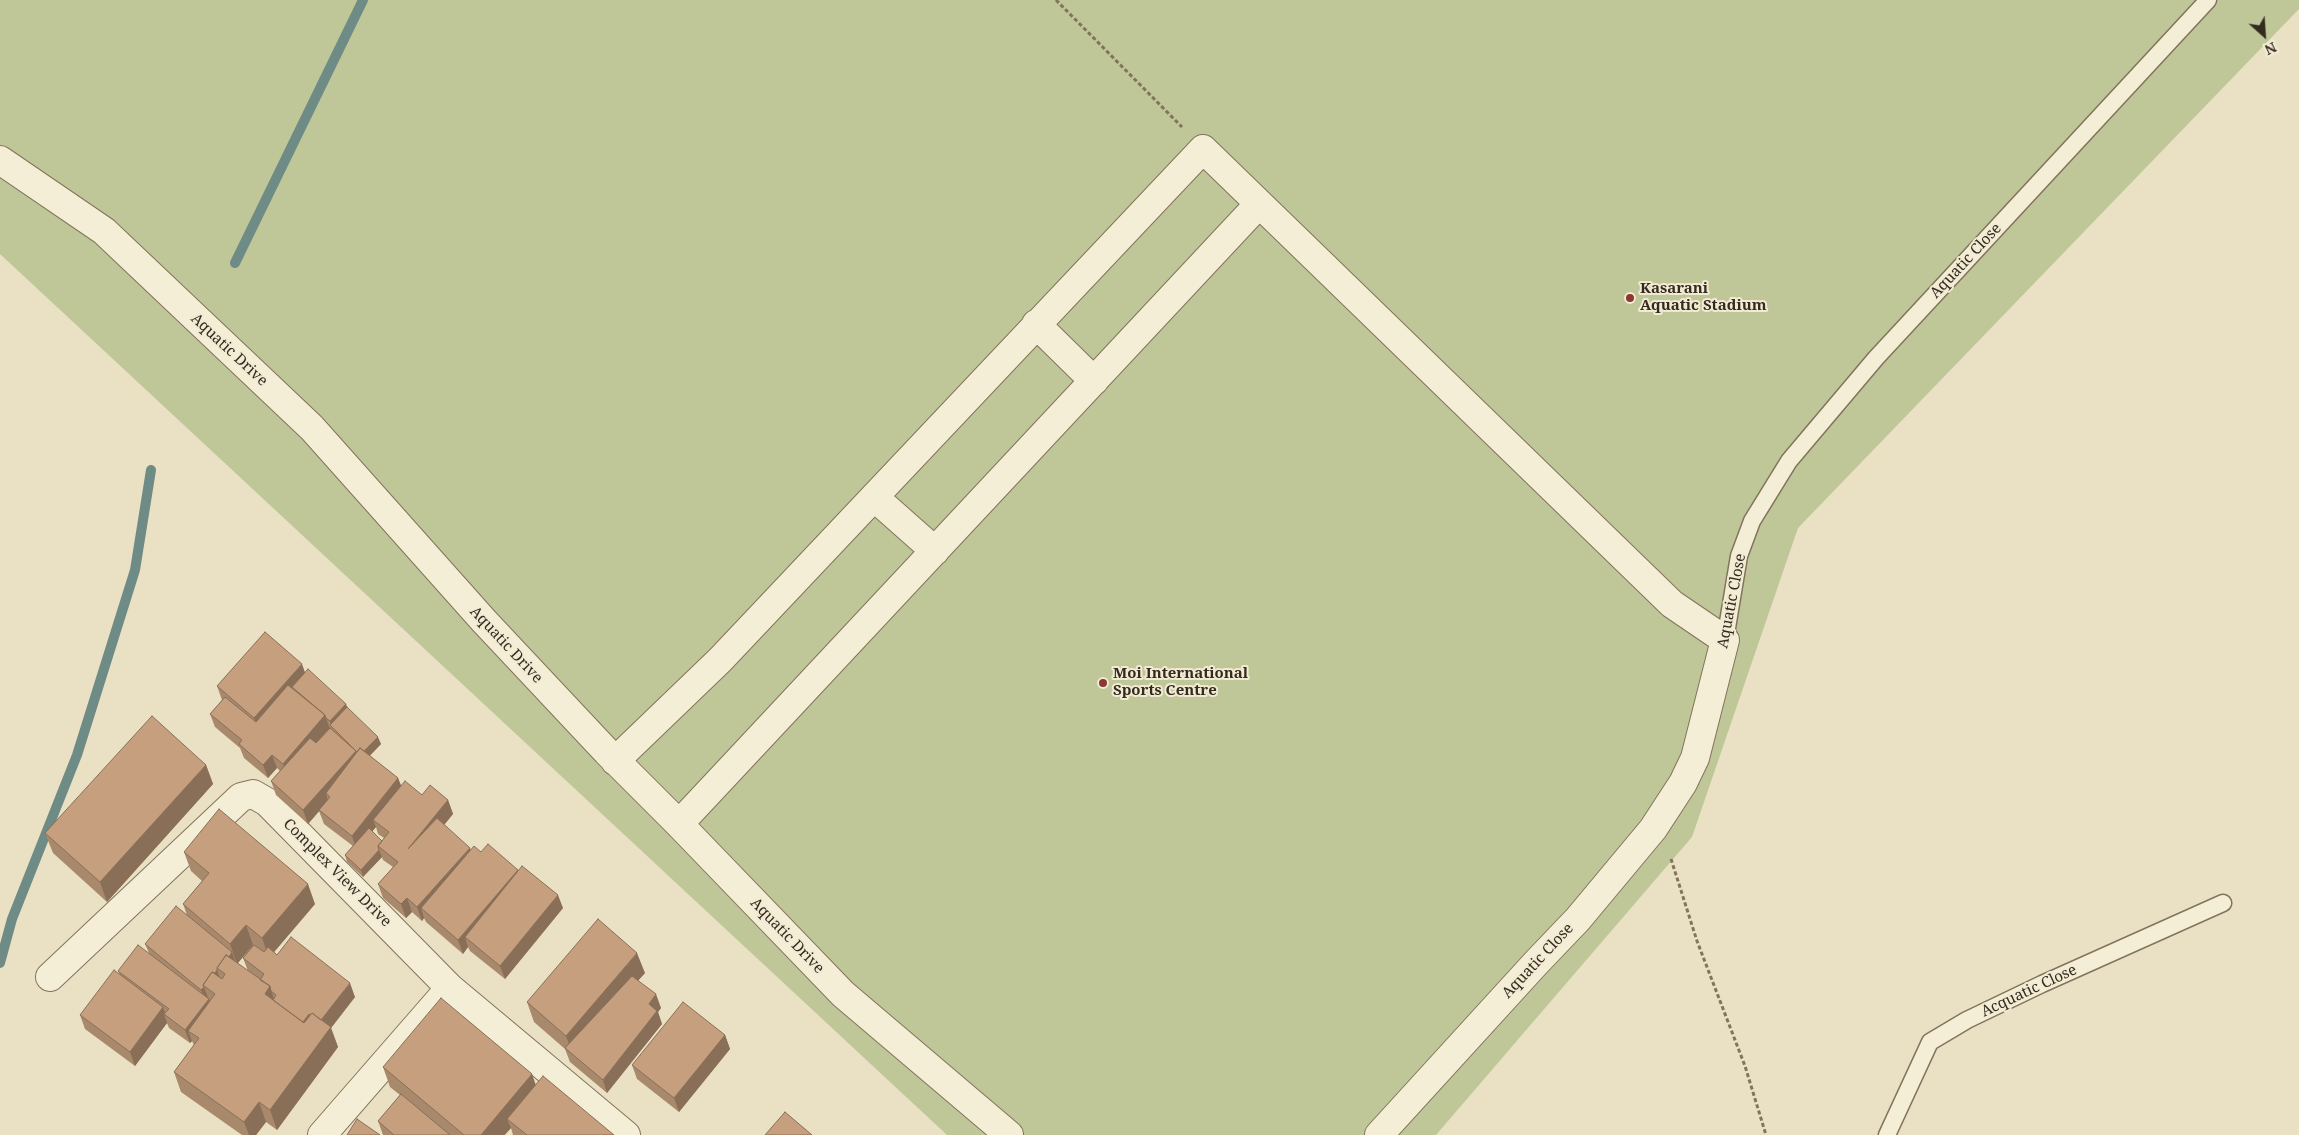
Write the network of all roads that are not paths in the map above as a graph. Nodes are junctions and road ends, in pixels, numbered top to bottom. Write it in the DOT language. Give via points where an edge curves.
graph roads {
  1 [pos="2208,0"];
  2 [pos="0,160"];
  3 [pos="1259,204"];
  4 [pos="1036,324"];
  5 [pos="1094,381"];
  6 [pos="874,497"];
  7 [pos="935,551"];
  8 [pos="1725,640"];
  9 [pos="615,761"];
  10 [pos="679,824"];
  11 [pos="2223,903"];
  12 [pos="50,977"];
  13 [pos="450,988"];
  14 [pos="322,1135"];
  15 [pos="626,1135"];
  16 [pos="1009,1135"];
  17 [pos="1379,1135"];
  18 [pos="1887,1135"];
  1 -- 8 [label="lane, Aquatic Close" via="1876,358 1789,461 1752,521 1739,556"];
  2 -- 9 [label="street, Aquatic Drive" via="104,231 312,428 484,622"];
  3 -- 4 [label="street" via="1203,149"];
  3 -- 5 [label="street"];
  3 -- 8 [label="street" via="1672,604"];
  4 -- 5 [label="street"];
  4 -- 6 [label="street"];
  5 -- 7 [label="street"];
  6 -- 7 [label="street"];
  6 -- 9 [label="street" via="720,660"];
  7 -- 10 [label="street"];
  8 -- 17 [label="street, Aquatic Close" via="1695,758 1684,783 1653,829 1578,919"];
  9 -- 10 [label="street, Aquatic Drive"];
  10 -- 16 [label="street, Aquatic Drive" via="843,994"];
  11 -- 18 [label="lane, Acquatic Close" via="2042,984 1967,1020 1930,1042"];
  12 -- 13 [label="street, Complex View Drive" via="241,797 252,794 267,802"];
  13 -- 14 [label="street"];
  13 -- 15 [label="street, Complex View Drive"];
}
